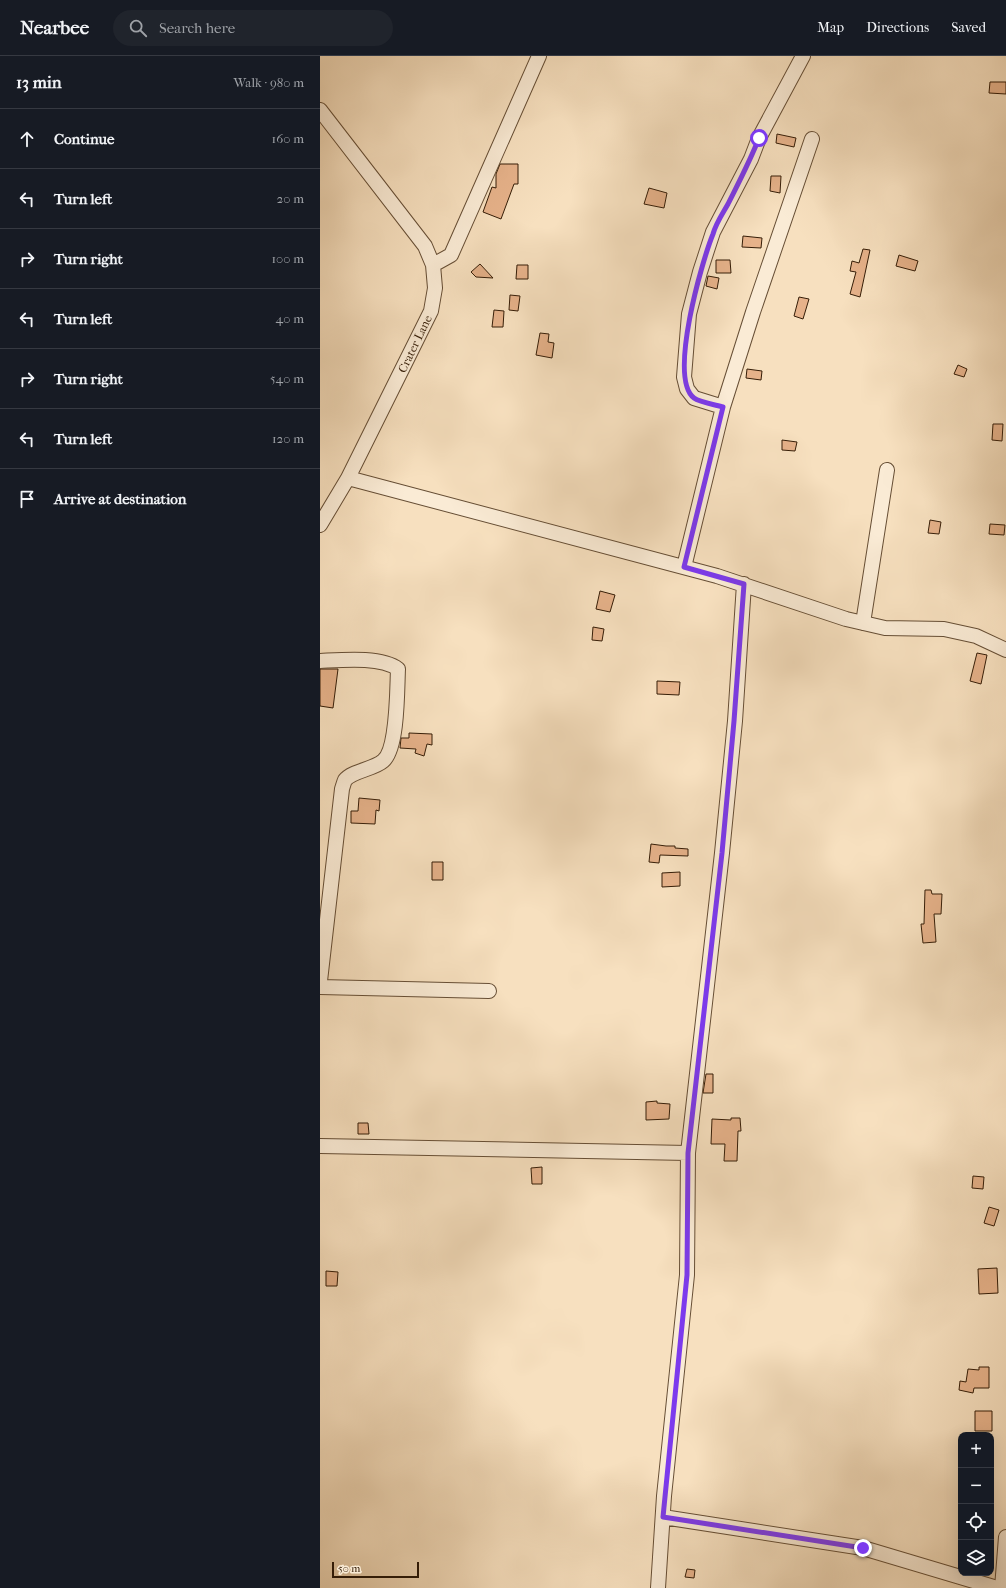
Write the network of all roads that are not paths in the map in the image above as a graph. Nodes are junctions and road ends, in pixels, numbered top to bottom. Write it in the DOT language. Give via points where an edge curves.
graph roads {
  1 [pos="539,56"];
  2 [pos="803,56"];
  3 [pos="320,110"];
  4 [pos="812,139"];
  5 [pos="433,265"];
  6 [pos="723,407"];
  7 [pos="887,470"];
  8 [pos="348,478"];
  9 [pos="320,525"];
  10 [pos="684,567"];
  11 [pos="744,584"];
  12 [pos="863,623"];
  13 [pos="1006,650"];
  14 [pos="320,661"];
  15 [pos="320,981"];
  16 [pos="320,987"];
  17 [pos="489,991"];
  18 [pos="320,1146"];
  19 [pos="688,1153"];
  20 [pos="663,1517"];
  21 [pos="1006,1538"];
  22 [pos="658,1588"];
  23 [pos="997,1588"];
  24 [pos="1002,1588"];
  1 -- 5 [label="street" via="451,255"];
  2 -- 6 [label="street" via="713,232 689,314 684,377 687,389 694,398"];
  3 -- 5 [label="street, Crater Lane" via="425,246"];
  4 -- 6 [label="street"];
  5 -- 8 [label="street, Crater Lane" via="435,288 431,311"];
  6 -- 10 [label="street"];
  7 -- 12 [label="street"];
  8 -- 9 [label="street, Crater Lane"];
  8 -- 10 [label="street"];
  10 -- 11 [label="street"];
  11 -- 12 [label="street"];
  11 -- 19 [label="street" via="722,853"];
  12 -- 13 [label="street" via="885,628 944,629 976,636"];
  14 -- 15 [label="street" via="373,661 391,664 398,669 392,748 384,761 345,780 342,789"];
  16 -- 17 [label="street"];
  18 -- 19 [label="street"];
  19 -- 20 [label="street" via="687,1275"];
  20 -- 22 [label="street"];
  20 -- 23 [label="street" via="863,1548"];
  21 -- 24 [label="street"];
}
